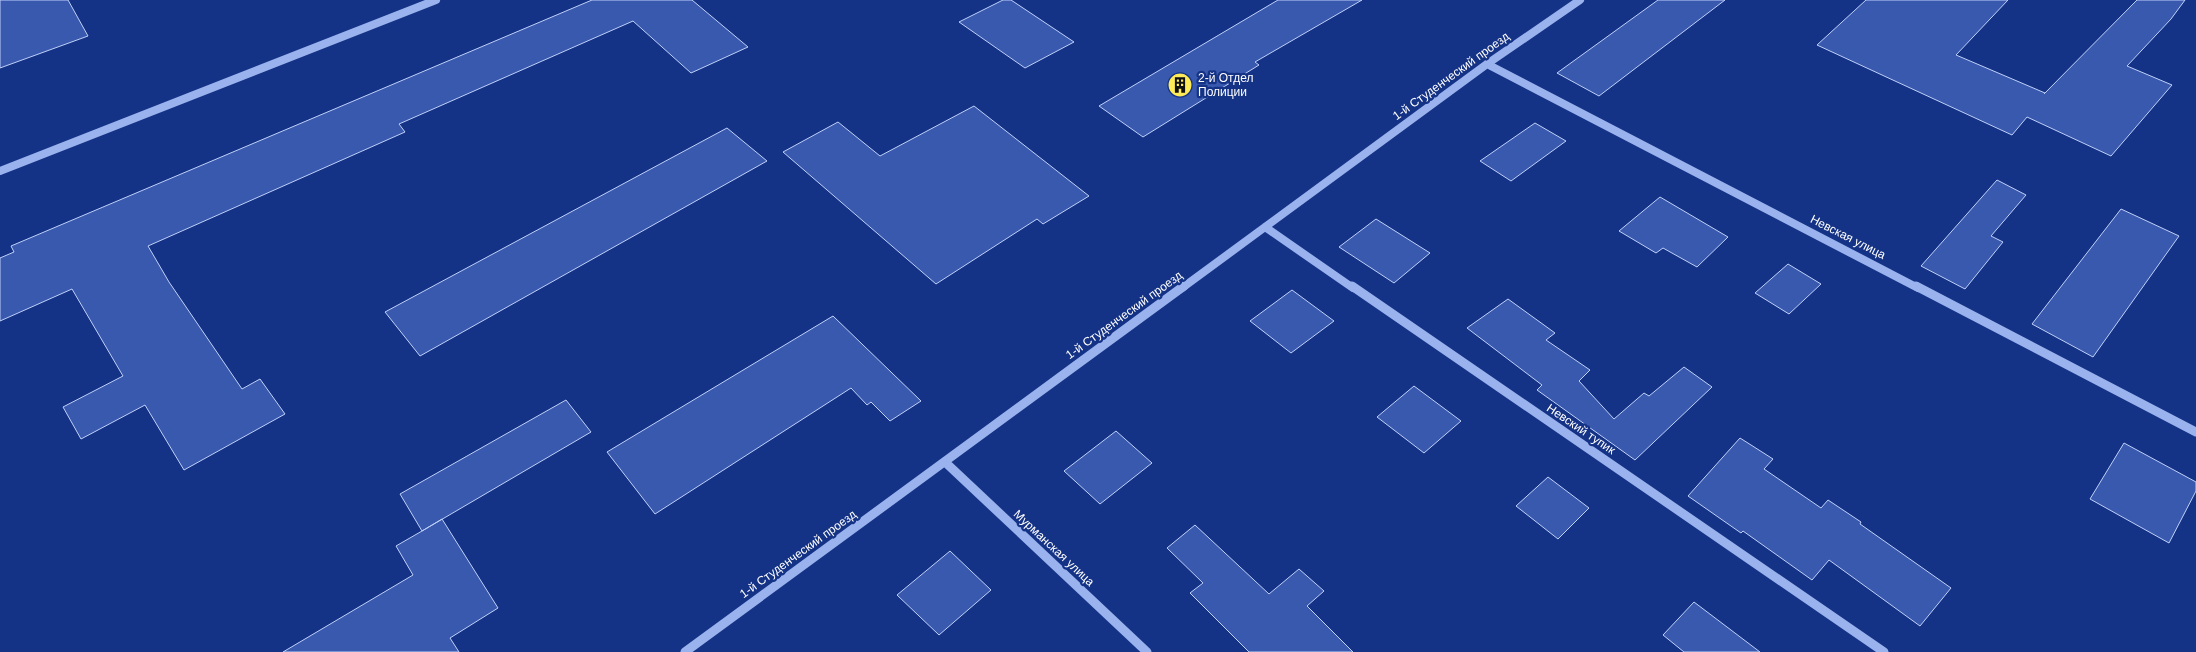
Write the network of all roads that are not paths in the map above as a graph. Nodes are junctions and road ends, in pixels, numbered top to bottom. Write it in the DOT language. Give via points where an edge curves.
graph roads {
  1 [pos="436,0"];
  2 [pos="1580,0"];
  3 [pos="1488,64"];
  4 [pos="0,171"];
  5 [pos="1265,227"];
  6 [pos="2196,432"];
  7 [pos="945,462"];
  8 [pos="685,652"];
  9 [pos="1147,652"];
  10 [pos="1884,652"];
  1 -- 4 [label="street"];
  2 -- 3 [label="street, 1-й Студенческий проезд"];
  3 -- 5 [label="street, 1-й Студенческий проезд"];
  3 -- 6 [label="street, Невская улица"];
  5 -- 7 [label="street, 1-й Студенческий проезд"];
  5 -- 10 [label="street, Невский тупик"];
  7 -- 8 [label="street, 1-й Студенческий проезд"];
  7 -- 9 [label="street, Мурманская улица"];
}
